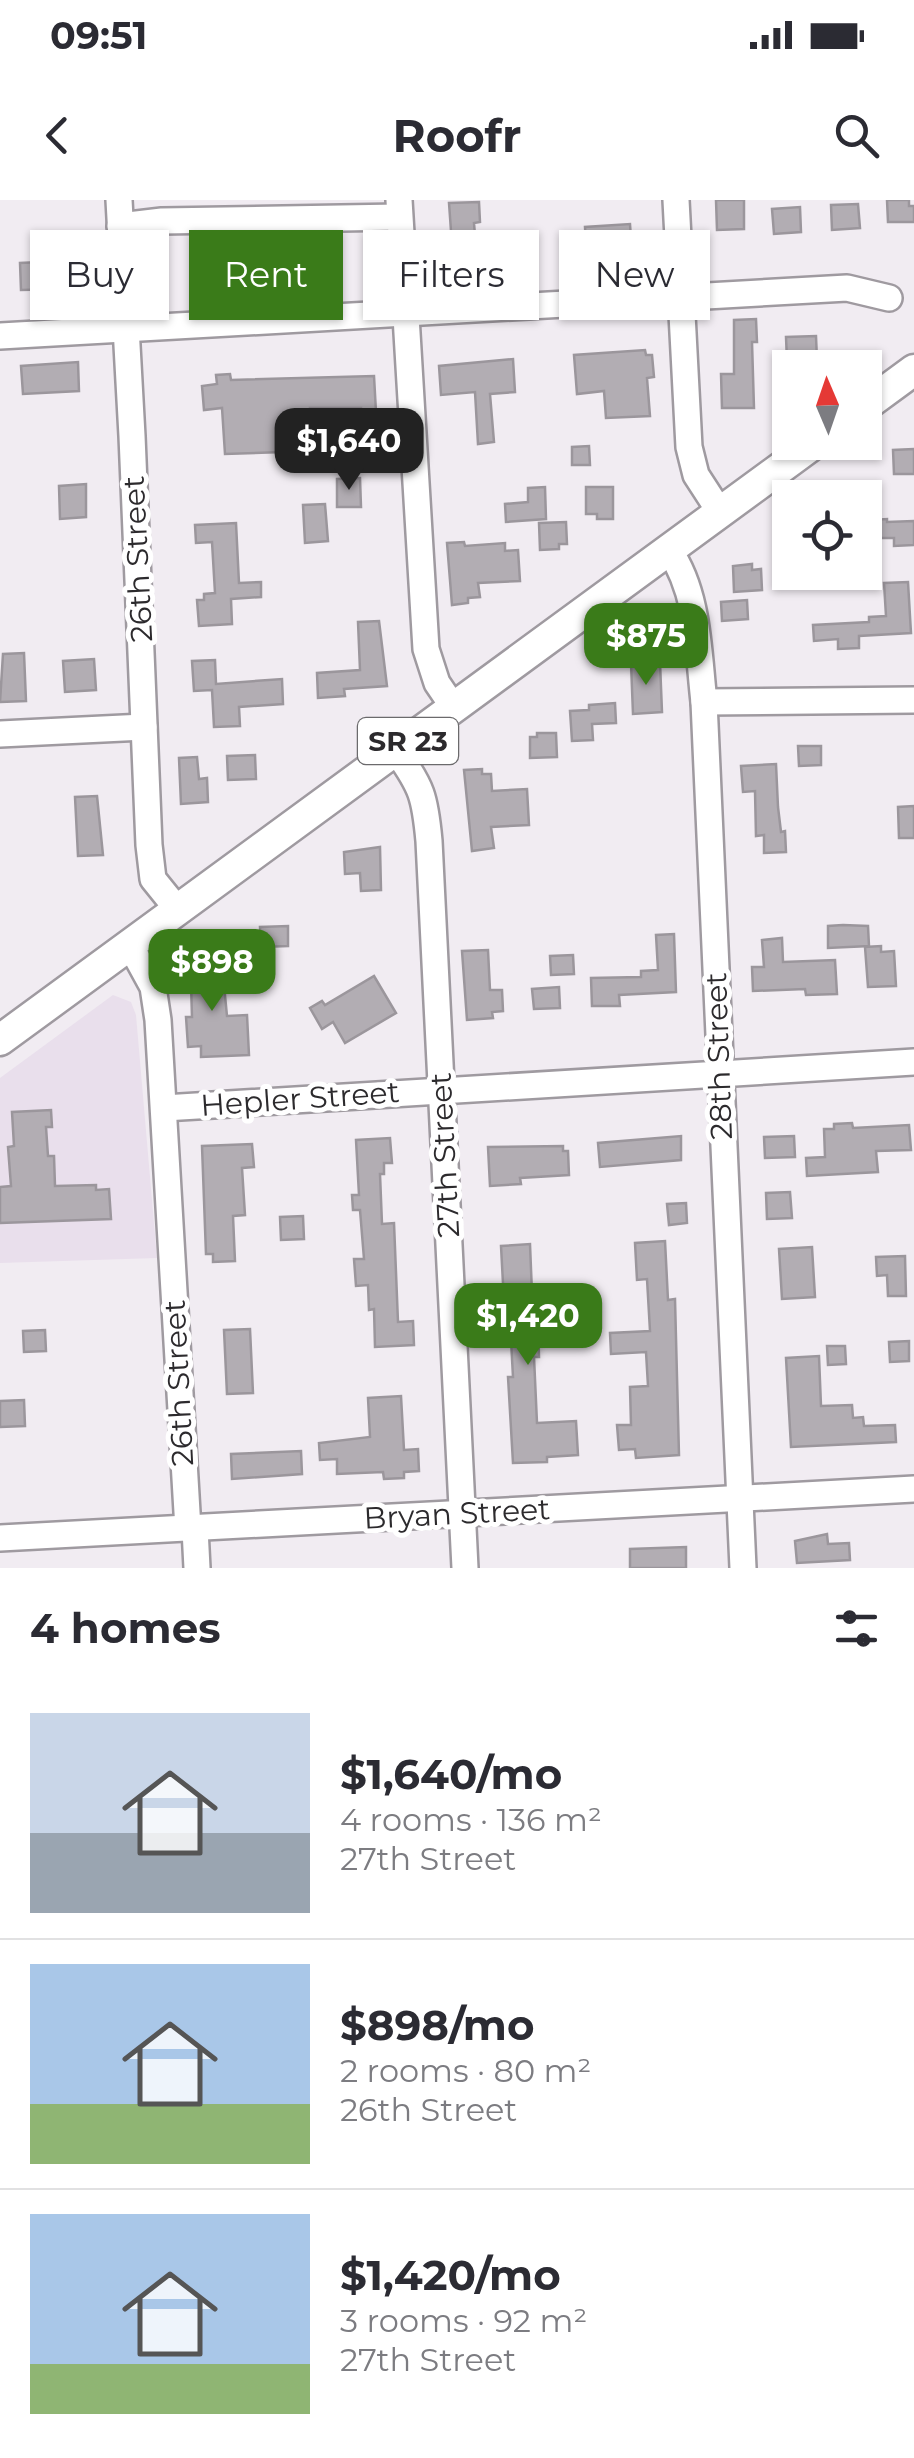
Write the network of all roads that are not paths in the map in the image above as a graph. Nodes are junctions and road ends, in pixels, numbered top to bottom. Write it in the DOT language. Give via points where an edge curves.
graph roads {
  1 [pos="676,200"];
  2 [pos="399,209"];
  3 [pos="119,213"];
  4 [pos="678,230"];
  5 [pos="710,295"];
  6 [pos="889,298"];
  7 [pos="363,316"];
  8 [pos="408,320"];
  9 [pos="683,320"];
  10 [pos="126,328"];
  11 [pos="0,336"];
  12 [pos="914,370"];
  13 [pos="882,394"];
  14 [pos="791,460"];
  15 [pos="720,512"];
  16 [pos="669,550"];
  17 [pos="914,700"];
  18 [pos="704,702"];
  19 [pos="454,708"];
  20 [pos="144,727"];
  21 [pos="0,734"];
  22 [pos="396,750"];
  23 [pos="178,910"];
  24 [pos="130,945"];
  25 [pos="0,1040"];
  26 [pos="914,1062"];
  27 [pos="719,1073"];
  28 [pos="443,1090"];
  29 [pos="164,1108"];
  30 [pos="914,1489"];
  31 [pos="740,1499"];
  32 [pos="462,1514"];
  33 [pos="192,1529"];
  34 [pos="0,1538"];
  35 [pos="197,1568"];
  36 [pos="465,1568"];
  37 [pos="743,1568"];
  1 -- 4 [label="street"];
  2 -- 3 [label="street" via="162,220"];
  3 -- 10 [label="street, 26th Street"];
  5 -- 6 [label="street" via="847,288"];
  7 -- 10 [label="street"];
  8 -- 19 [label="street" via="426,649"];
  9 -- 15 [label="street" via="689,448 696,475"];
  10 -- 11 [label="street"];
  10 -- 20 [label="street, 26th Street"];
  12 -- 13 [label="main road"];
  14 -- 15 [label="main road, SR 23"];
  15 -- 16 [label="main road, SR 23"];
  16 -- 18 [label="street, 28th Street" via="690,596"];
  16 -- 19 [label="main road, SR 23"];
  17 -- 18 [label="street"];
  18 -- 27 [label="street, 28th Street"];
  19 -- 22 [label="main road, SR 23"];
  20 -- 21 [label="street"];
  20 -- 23 [label="street, 26th Street" via="153,878"];
  22 -- 23 [label="main road, SR 23"];
  22 -- 28 [label="street, 27th Street" via="420,782 426,803"];
  23 -- 24 [label="main road, SR 23"];
  24 -- 25 [label="main road, SR 23"];
  24 -- 29 [label="street, 26th Street" via="153,987"];
  26 -- 27 [label="street, Hepler Street"];
  27 -- 28 [label="street, Hepler Street"];
  27 -- 31 [label="street, 28th Street"];
  28 -- 29 [label="street, Hepler Street"];
  28 -- 32 [label="street, 27th Street"];
  29 -- 33 [label="street, 26th Street"];
  30 -- 31 [label="street, Bryan Street"];
  31 -- 32 [label="street, Bryan Street"];
  31 -- 37 [label="street, 28th Street"];
  32 -- 33 [label="street, Bryan Street"];
  32 -- 36 [label="street, 27th Street"];
  33 -- 34 [label="street, Bryan Street"];
  33 -- 35 [label="street, 26th Street"];
}
